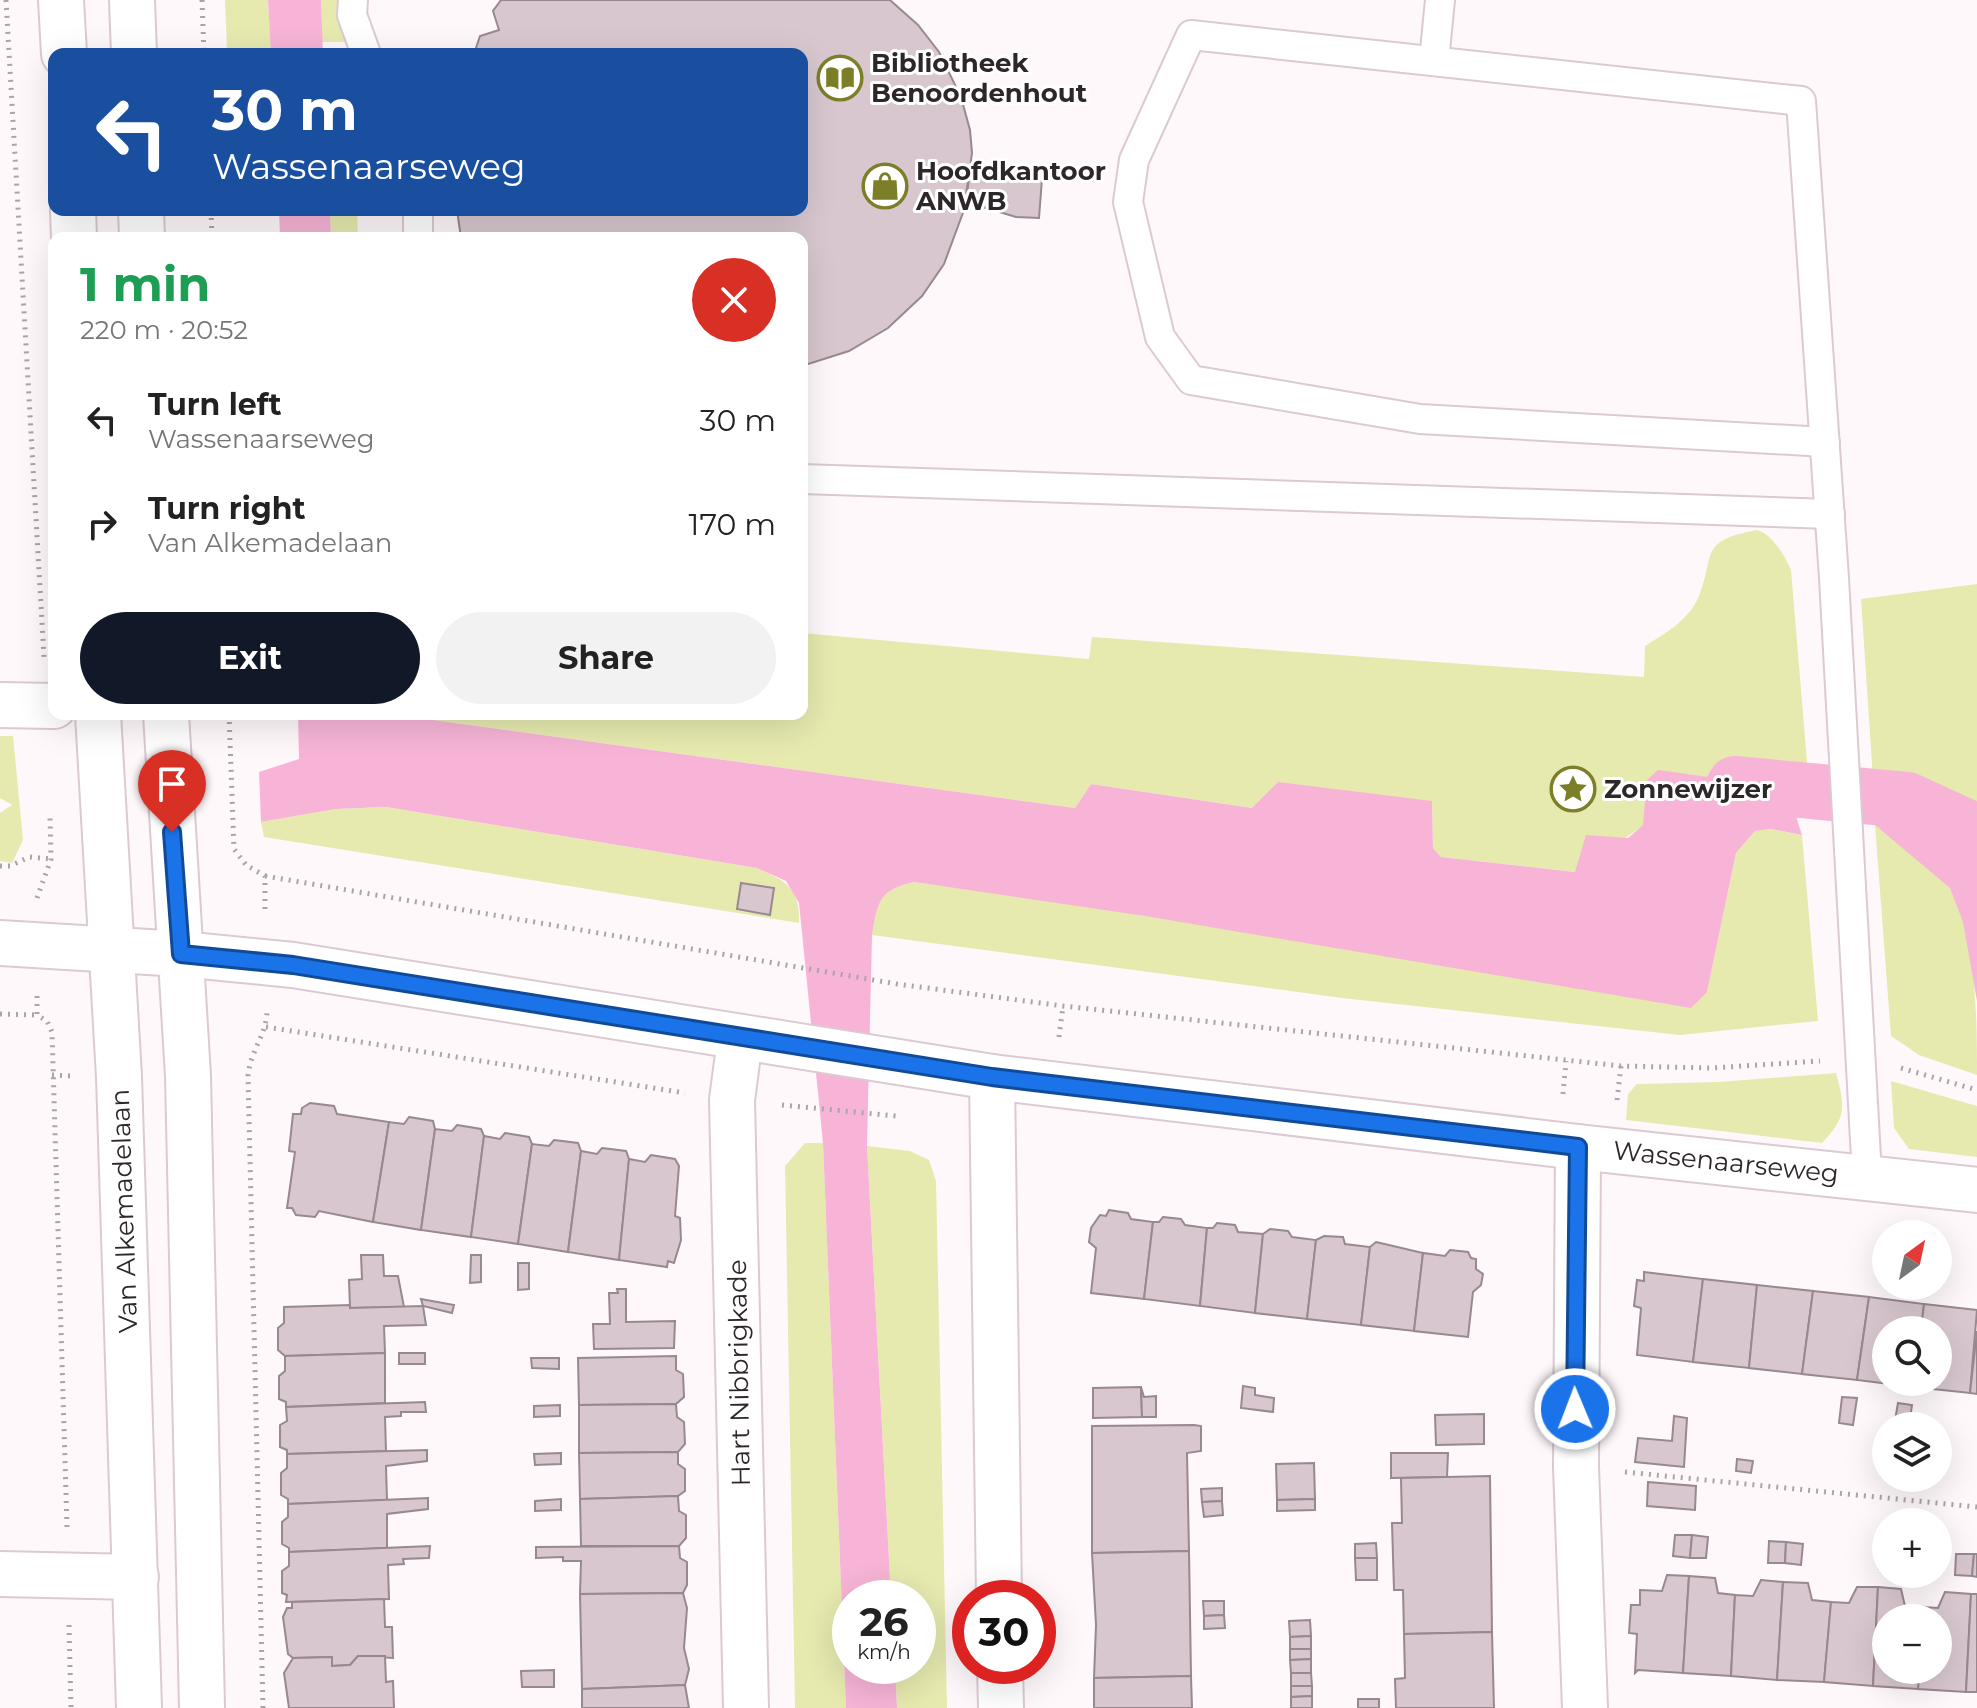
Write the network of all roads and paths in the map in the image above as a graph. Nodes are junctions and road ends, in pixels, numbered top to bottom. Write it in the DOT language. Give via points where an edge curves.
graph roads {
  1 [pos="6,0"];
  2 [pos="61,0"];
  3 [pos="132,0"];
  4 [pos="202,0"];
  5 [pos="353,0"];
  6 [pos="1440,0"];
  7 [pos="64,48"];
  8 [pos="134,48"];
  9 [pos="204,48"];
  10 [pos="364,48"];
  11 [pos="1434,61"];
  12 [pos="1825,442"];
  13 [pos="808,479"];
  14 [pos="1830,514"];
  15 [pos="48,674"];
  16 [pos="0,705"];
  17 [pos="48,706"];
  18 [pos="98,720"];
  19 [pos="166,720"];
  20 [pos="229,720"];
  21 [pos="50,813"];
  22 [pos="51,859"];
  23 [pos="0,866"];
  24 [pos="265,876"];
  25 [pos="17,944"];
  26 [pos="111,949"];
  27 [pos="181,954"];
  28 [pos="266,961"];
  29 [pos="0,1014"];
  30 [pos="37,1015"];
  31 [pos="266,1027"];
  32 [pos="740,1039"];
  33 [pos="1862,1062"];
  34 [pos="992,1077"];
  35 [pos="1977,1090"];
  36 [pos="732,1100"];
  37 [pos="885,1115"];
  38 [pos="1578,1147"];
  39 [pos="1867,1176"];
  40 [pos="1977,1190"];
  41 [pos="1576,1467"];
  42 [pos="1977,1507"];
  43 [pos="0,1574"];
  44 [pos="68,1576"];
  45 [pos="136,1577"];
  46 [pos="999,1580"];
  47 [pos="1000,1684"];
  48 [pos="71,1708"];
  49 [pos="139,1708"];
  50 [pos="202,1708"];
  51 [pos="263,1708"];
  52 [pos="746,1708"];
  53 [pos="1001,1708"];
  54 [pos="1585,1708"];
  1 -- 15 [label="path"];
  2 -- 7 [label="street"];
  3 -- 8 [label="street"];
  4 -- 9 [label="path"];
  5 -- 10 [label="lane" via="352,15"];
  6 -- 11 [label="lane"];
  11 -- 12 [label="lane" via="1801,101"];
  11 -- 12 [label="lane" via="1191,35 1134,160 1128,202 1160,337 1191,380 1420,419"];
  12 -- 14 [label="lane"];
  13 -- 14 [label="lane"];
  14 -- 33 [label="lane"];
  16 -- 17 [label="street"];
  18 -- 26 [label="street, Van Alkemadelaan"];
  19 -- 27 [label="street"];
  20 -- 24 [label="path" via="234,849 246,865"];
  21 -- 22 [label="path"];
  22 -- 23 [label="path" via="29,857"];
  22 -- 25 [label="path"];
  24 -- 28 [label="path"];
  24 -- 33 [label="path" via="764,963 1063,1006 1621,1066"];
  25 -- 26 [label="street, Wassenaarseweg"];
  25 -- 30 [label="path"];
  26 -- 27 [label="street, Wassenaarseweg"];
  26 -- 45 [label="street, Van Alkemadelaan"];
  27 -- 28 [label="street, Wassenaarseweg"];
  27 -- 50 [label="street" via="197,1343"];
  28 -- 31 [label="path"];
  28 -- 32 [label="street, Wassenaarseweg"];
  29 -- 30 [label="path"];
  30 -- 44 [label="path" via="52,1032"];
  31 -- 36 [label="path"];
  31 -- 51 [label="path" via="250,1057 248,1076"];
  32 -- 34 [label="street, Wassenaarseweg"];
  32 -- 36 [label="street, Hart Nibbrigkade"];
  33 -- 35 [label="path" via="1917,1071"];
  33 -- 39 [label="lane"];
  34 -- 38 [label="street, Wassenaarseweg"];
  34 -- 46 [label="street"];
  36 -- 37 [label="path"];
  36 -- 52 [label="street, Hart Nibbrigkade"];
  38 -- 39 [label="street, Wassenaarseweg"];
  38 -- 41 [label="street"];
  39 -- 40 [label="street, Wassenaarseweg"];
  41 -- 42 [label="path"];
  41 -- 54 [label="street"];
  43 -- 44 [label="street"];
  44 -- 45 [label="street"];
  44 -- 48 [label="path"];
  45 -- 49 [label="street, Van Alkemadelaan"];
  47 -- 53 [label="street"];
}
